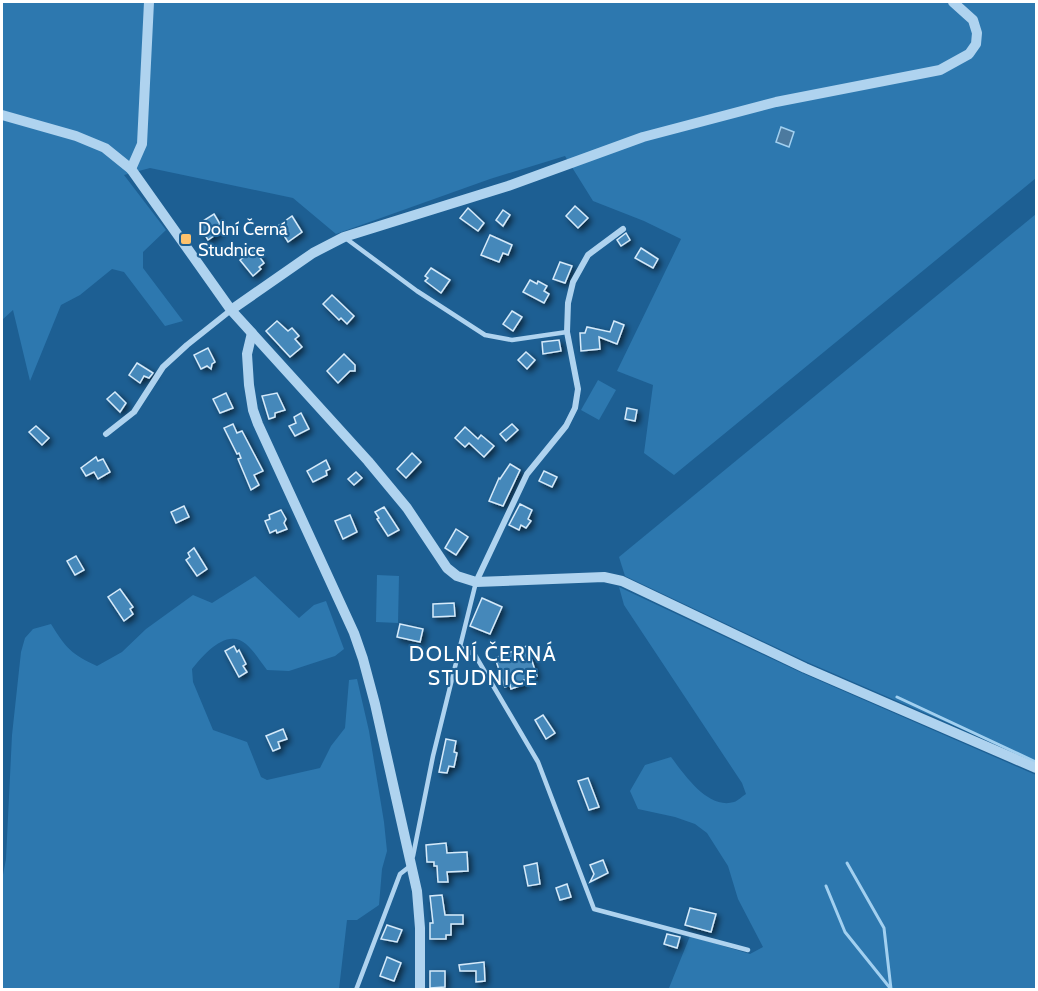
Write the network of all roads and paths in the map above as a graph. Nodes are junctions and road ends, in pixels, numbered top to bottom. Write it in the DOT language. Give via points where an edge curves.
graph roads {
  1 [pos="149,2"];
  2 [pos="954,2"];
  3 [pos="2,115"];
  4 [pos="131,169"];
  5 [pos="623,229"];
  6 [pos="344,237"];
  7 [pos="231,310"];
  8 [pos="567,332"];
  9 [pos="252,333"];
  10 [pos="106,434"];
  11 [pos="476,582"];
  12 [pos="460,647"];
  13 [pos="1036,768"];
  14 [pos="412,864"];
  15 [pos="748,950"];
  16 [pos="356,990"];
  17 [pos="420,990"];
  1 -- 4 [label="street" via="144,132"];
  2 -- 6 [label="street" via="973,20 976,44 969,54 940,69 776,102 643,137 508,186"];
  3 -- 4 [label="street" via="86,140 105,148"];
  4 -- 7 [label="street"];
  5 -- 8 [label="street" via="588,255 573,282"];
  6 -- 7 [label="street"];
  6 -- 8 [label="lane" via="485,335 512,340"];
  7 -- 9 [label="street"];
  7 -- 10 [label="street" via="164,367 134,411"];
  8 -- 11 [label="street" via="578,388 575,408 566,426 527,474"];
  9 -- 11 [label="street" via="401,500 447,568"];
  9 -- 14 [label="street" via="247,354 253,410 354,633"];
  11 -- 12 [label="lane"];
  11 -- 13 [label="street" via="604,577 622,582 805,668"];
  12 -- 14 [label="lane"];
  12 -- 15 [label="lane" via="475,655 538,762 594,909"];
  14 -- 16 [label="lane" via="400,874"];
  14 -- 17 [label="street" via="420,928"];
}
